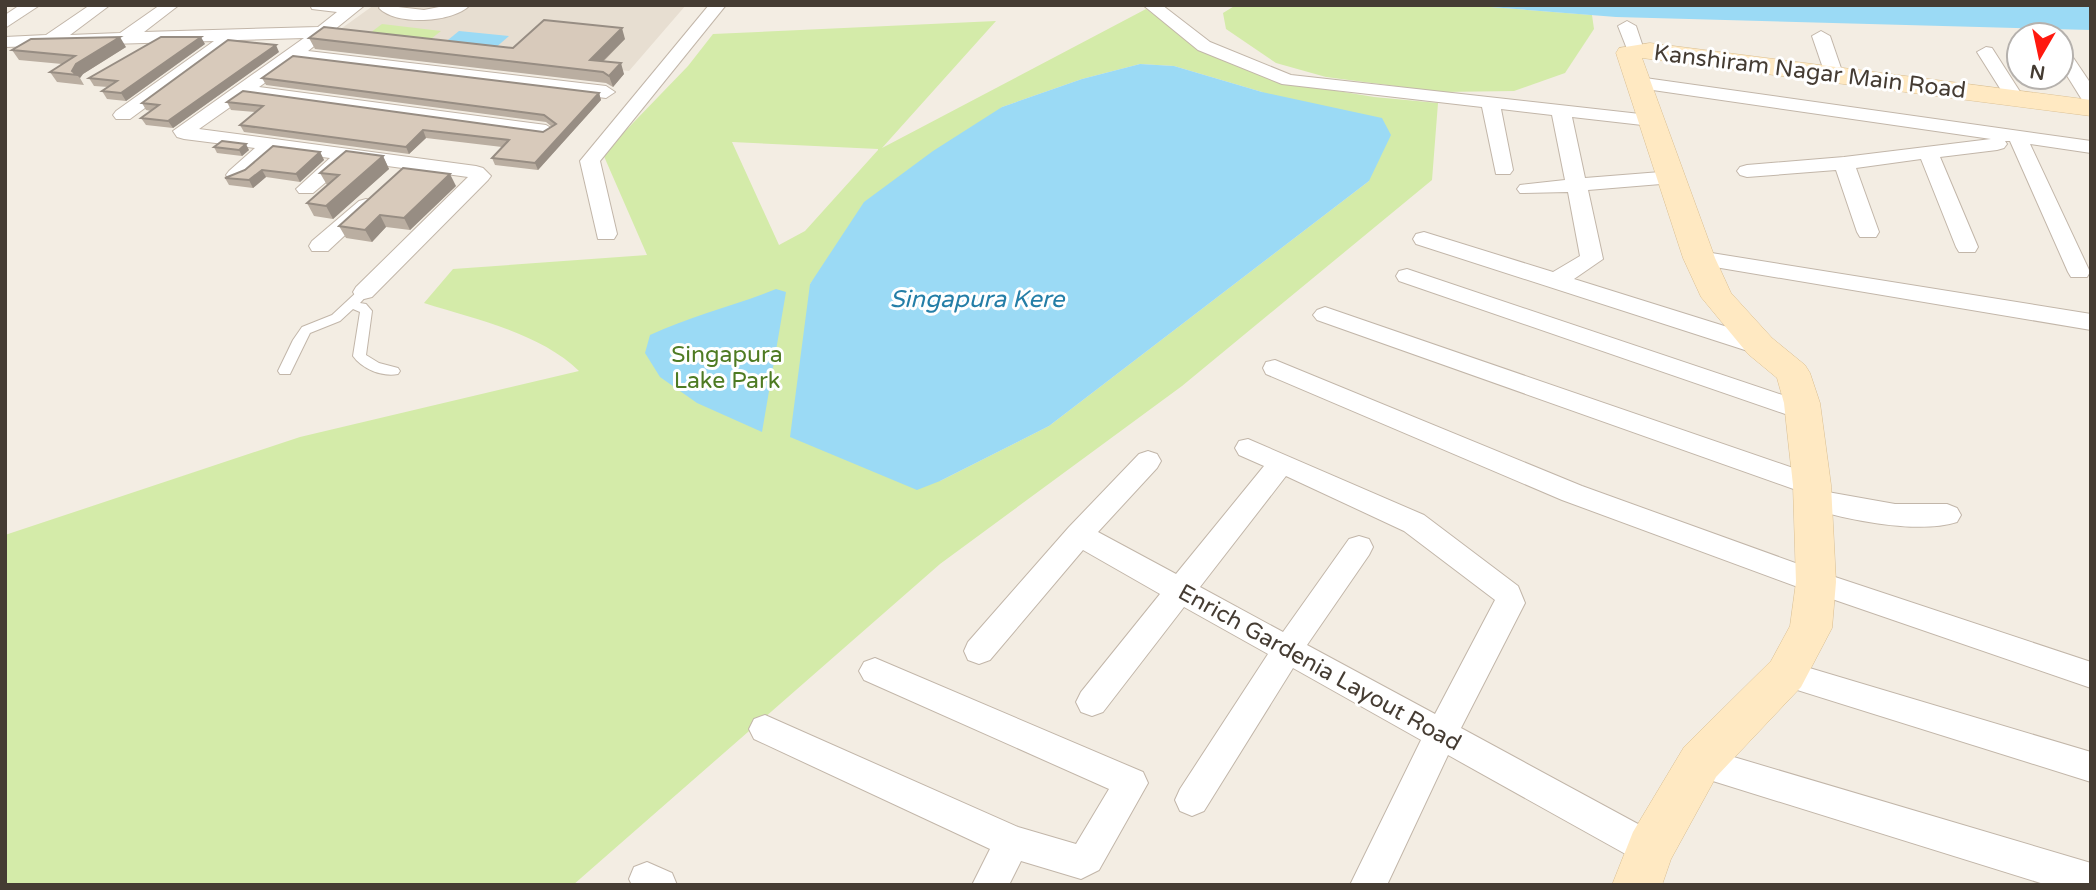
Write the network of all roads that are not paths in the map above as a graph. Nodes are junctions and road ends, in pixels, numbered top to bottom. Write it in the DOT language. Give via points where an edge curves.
graph roads {
  1 [pos="32,5"];
  2 [pos="102,5"];
  3 [pos="171,5"];
  4 [pos="318,5"];
  5 [pos="391,5"];
  6 [pos="462,5"];
  7 [pos="729,5"];
  8 [pos="1151,5"];
  9 [pos="717,6"];
  10 [pos="355,7"];
  11 [pos="5,23"];
  12 [pos="324,32"];
  13 [pos="234,34"];
  14 [pos="1821,36"];
  15 [pos="158,37"];
  16 [pos="125,38"];
  17 [pos="49,41"];
  18 [pos="5,42"];
  19 [pos="1986,52"];
  20 [pos="293,55"];
  21 [pos="124,58"];
  22 [pos="1834,74"];
  23 [pos="2075,74"];
  24 [pos="1638,83"];
  25 [pos="241,90"];
  26 [pos="607,92"];
  27 [pos="2015,98"];
  28 [pos="2091,99"];
  29 [pos="1491,104"];
  30 [pos="2091,108"];
  31 [pos="1561,111"];
  32 [pos="123,116"];
  33 [pos="1651,120"];
  34 [pos="546,131"];
  35 [pos="2026,140"];
  36 [pos="272,144"];
  37 [pos="2091,147"];
  38 [pos="1927,151"];
  39 [pos="347,154"];
  40 [pos="413,162"];
  41 [pos="1844,163"];
  42 [pos="1503,170"];
  43 [pos="1747,171"];
  44 [pos="236,175"];
  45 [pos="1673,177"];
  46 [pos="1574,185"];
  47 [pos="306,189"];
  48 [pos="1527,189"];
  49 [pos="1868,232"];
  50 [pos="606,234"];
  51 [pos="1424,239"];
  52 [pos="320,246"];
  53 [pos="1967,247"];
  54 [pos="1699,258"];
  55 [pos="2079,272"];
  56 [pos="1407,276"];
  57 [pos="1553,282"];
  58 [pos="356,298"];
  59 [pos="1325,315"];
  60 [pos="2091,322"];
  61 [pos="1760,346"];
  62 [pos="1275,368"];
  63 [pos="285,371"];
  64 [pos="393,371"];
  65 [pos="1803,411"];
  66 [pos="1248,448"];
  67 [pos="1148,461"];
  68 [pos="1281,463"];
  69 [pos="1812,492"];
  70 [pos="1947,515"];
  71 [pos="1079,535"];
  72 [pos="1359,547"];
  73 [pos="1816,582"];
  74 [pos="1182,592"];
  75 [pos="979,650"];
  76 [pos="1287,650"];
  77 [pos="875,671"];
  78 [pos="1786,674"];
  79 [pos="2091,675"];
  80 [pos="1092,702"];
  81 [pos="765,729"];
  82 [pos="1441,734"];
  83 [pos="1700,762"];
  84 [pos="2091,767"];
  85 [pos="1192,800"];
  86 [pos="1013,842"];
  87 [pos="1650,849"];
  88 [pos="2091,881"];
  89 [pos="990,885"];
  90 [pos="1368,885"];
  91 [pos="1637,885"];
  1 -- 11 [label="street"];
  2 -- 17 [label="street"];
  3 -- 16 [label="street"];
  4 -- 10 [label="street"];
  5 -- 6 [label="street" via="388,10 422,15 442,14"];
  7 -- 9 [label="street"];
  8 -- 29 [label="street" via="1203,46 1288,80"];
  9 -- 50 [label="street" via="590,161"];
  10 -- 12 [label="street"];
  12 -- 13 [label="street"];
  12 -- 20 [label="street"];
  13 -- 15 [label="street"];
  13 -- 32 [label="street"];
  14 -- 22 [label="street"];
  15 -- 16 [label="street"];
  15 -- 21 [label="street"];
  16 -- 17 [label="street"];
  17 -- 18 [label="street"];
  19 -- 27 [label="street"];
  20 -- 25 [label="street"];
  20 -- 26 [label="street"];
  22 -- 24 [label="street, Kanshiram Nagar Main Road" via="1650,50 1631,38 1628,53"];
  22 -- 27 [label="street, Kanshiram Nagar Main Road"];
  23 -- 28 [label="street"];
  24 -- 33 [label="street, Kanshiram Nagar Main Road"];
  24 -- 35 [label="street"];
  25 -- 34 [label="street"];
  25 -- 36 [label="street" via="184,133"];
  27 -- 30 [label="street, Kanshiram Nagar Main Road"];
  29 -- 31 [label="street"];
  29 -- 42 [label="street"];
  31 -- 33 [label="street"];
  31 -- 46 [label="street"];
  33 -- 45 [label="street, Kanshiram Nagar Main Road"];
  35 -- 37 [label="street"];
  35 -- 38 [label="street"];
  35 -- 55 [label="street"];
  36 -- 39 [label="street"];
  36 -- 44 [label="street"];
  38 -- 41 [label="street"];
  38 -- 53 [label="street"];
  39 -- 40 [label="street"];
  39 -- 47 [label="street"];
  40 -- 52 [label="street"];
  40 -- 58 [label="street" via="481,176"];
  41 -- 43 [label="street"];
  41 -- 49 [label="street"];
  45 -- 46 [label="street"];
  45 -- 54 [label="street, Kanshiram Nagar Main Road"];
  46 -- 48 [label="street"];
  46 -- 57 [label="street" via="1592,259"];
  51 -- 57 [label="street"];
  54 -- 60 [label="street"];
  54 -- 61 [label="street, Kanshiram Nagar Main Road" via="1717,297"];
  56 -- 65 [label="street"];
  57 -- 61 [label="street"];
  58 -- 63 [label="lane" via="336,318 306,330"];
  58 -- 64 [label="lane" via="366,311 359,356 374,367"];
  59 -- 69 [label="street"];
  61 -- 65 [label="street, Kanshiram Nagar Main Road" via="1793,373"];
  62 -- 73 [label="street" via="1561,489"];
  65 -- 69 [label="street, Kanshiram Nagar Main Road"];
  66 -- 68 [label="street"];
  67 -- 71 [label="street"];
  68 -- 74 [label="street"];
  68 -- 82 [label="street" via="1414,523 1508,594 1510,603"];
  69 -- 70 [label="street" via="1895,515"];
  69 -- 73 [label="street, Kanshiram Nagar Main Road"];
  71 -- 74 [label="street, Enrich Gardenia Layout Road"];
  71 -- 75 [label="street"];
  72 -- 76 [label="street"];
  73 -- 78 [label="street, Kanshiram Nagar Main Road" via="1811,628"];
  73 -- 79 [label="street"];
  74 -- 76 [label="street, Enrich Gardenia Layout Road"];
  74 -- 80 [label="street"];
  76 -- 82 [label="street, Enrich Gardenia Layout Road"];
  76 -- 85 [label="street"];
  77 -- 86 [label="street" via="1131,783 1081,862"];
  78 -- 83 [label="street, Kanshiram Nagar Main Road"];
  78 -- 84 [label="street"];
  81 -- 86 [label="street"];
  82 -- 87 [label="street, Enrich Gardenia Layout Road"];
  82 -- 90 [label="street"];
  83 -- 87 [label="street, Kanshiram Nagar Main Road"];
  83 -- 88 [label="street"];
  86 -- 89 [label="street"];
  87 -- 91 [label="street, Kanshiram Nagar Main Road"];
}
